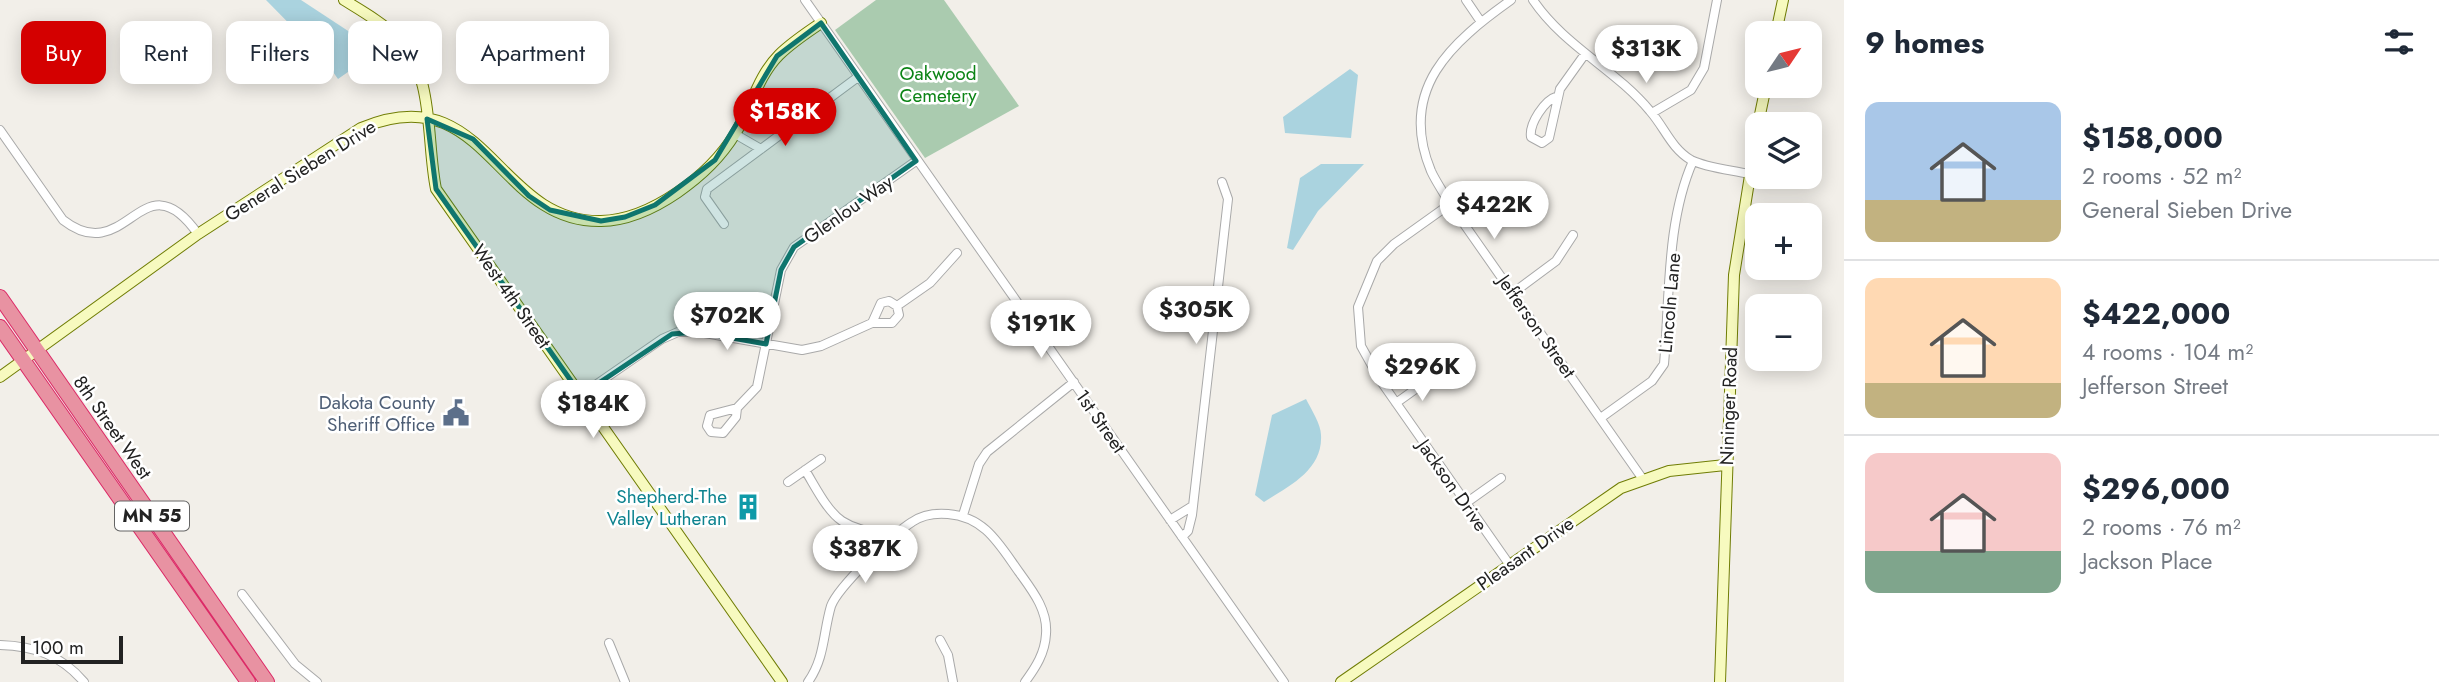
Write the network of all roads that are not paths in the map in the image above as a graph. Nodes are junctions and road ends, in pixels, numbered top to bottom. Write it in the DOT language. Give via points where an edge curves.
graph roads {
  1 [pos="344,0"];
  2 [pos="805,0"];
  3 [pos="1466,0"];
  4 [pos="1511,0"];
  5 [pos="1533,0"];
  6 [pos="1717,0"];
  7 [pos="1783,0"];
  8 [pos="1779,21"];
  9 [pos="1481,22"];
  10 [pos="821,23"];
  11 [pos="1585,54"];
  12 [pos="858,77"];
  13 [pos="1558,96"];
  14 [pos="1652,113"];
  15 [pos="427,119"];
  16 [pos="0,130"];
  17 [pos="735,134"];
  18 [pos="761,149"];
  19 [pos="916,160"];
  20 [pos="1693,161"];
  21 [pos="1745,173"];
  22 [pos="1222,182"];
  23 [pos="1747,189"];
  24 [pos="1450,204"];
  25 [pos="724,223"];
  26 [pos="198,234"];
  27 [pos="1573,235"];
  28 [pos="957,253"];
  29 [pos="1513,293"];
  30 [pos="0,297"];
  31 [pos="897,306"];
  32 [pos="872,323"];
  33 [pos="0,327"];
  34 [pos="766,344"];
  35 [pos="37,350"];
  36 [pos="23,360"];
  37 [pos="0,377"];
  38 [pos="1431,378"];
  39 [pos="1074,382"];
  40 [pos="581,395"];
  41 [pos="1396,403"];
  42 [pos="737,408"];
  43 [pos="1602,417"];
  44 [pos="821,459"];
  45 [pos="1725,465"];
  46 [pos="805,470"];
  47 [pos="1501,478"];
  48 [pos="1642,478"];
  49 [pos="788,482"];
  50 [pos="1466,503"];
  51 [pos="1191,507"];
  52 [pos="963,515"];
  53 [pos="1170,520"];
  54 [pos="1182,537"];
  55 [pos="885,547"];
  56 [pos="1509,564"];
  57 [pos="242,594"];
  58 [pos="940,640"];
  59 [pos="610,643"];
  60 [pos="0,645"];
  61 [pos="84,682"];
  62 [pos="248,682"];
  63 [pos="267,682"];
  64 [pos="317,682"];
  65 [pos="625,682"];
  66 [pos="782,682"];
  67 [pos="808,682"];
  68 [pos="953,682"];
  69 [pos="1025,682"];
  70 [pos="1284,682"];
  71 [pos="1341,682"];
  72 [pos="1720,682"];
  1 -- 15 [label="street" via="405,46 422,77"];
  2 -- 10 [label="street, 1st Street"];
  3 -- 9 [label="street"];
  4 -- 9 [label="street, Jefferson Street"];
  5 -- 11 [label="street" via="1557,31"];
  6 -- 14 [label="street" via="1704,68 1691,90"];
  7 -- 8 [label="street"];
  9 -- 24 [label="street, Jefferson Street" via="1444,57 1424,103 1423,135 1431,170"];
  10 -- 12 [label="street, 1st Street"];
  10 -- 17 [label="street, General Sieben Drive" via="777,57"];
  11 -- 13 [label="street"];
  11 -- 14 [label="street" via="1627,86"];
  12 -- 18 [label="street"];
  12 -- 19 [label="street, 1st Street"];
  13 -- 13 [label="street" via="1552,132 1542,143 1536,141 1531,138 1533,122"];
  14 -- 20 [label="street" via="1672,145"];
  15 -- 17 [label="street, General Sieben Drive" via="474,139 529,196 550,210 601,221 654,205 715,160"];
  15 -- 26 [label="street, General Sieben Drive" via="382,119 360,128"];
  15 -- 40 [label="street, West 4th Street" via="435,185"];
  16 -- 26 [label="street" via="63,220 76,230 93,235 113,229 159,204 184,213"];
  17 -- 18 [label="street"];
  18 -- 25 [label="street" via="705,193"];
  19 -- 34 [label="street, Glenlou Way" via="794,247 781,270"];
  19 -- 39 [label="street, 1st Street"];
  20 -- 21 [label="street"];
  20 -- 43 [label="street, Lincoln Lane" via="1684,182 1675,235 1664,364 1652,381"];
  22 -- 51 [label="street" via="1228,199"];
  23 -- 45 [label="street, Nininger Road" via="1734,275"];
  24 -- 29 [label="street, Jefferson Street"];
  24 -- 41 [label="street, Jackson Drive" via="1377,261 1358,307 1361,346"];
  26 -- 35 [label="street, General Sieben Drive"];
  27 -- 29 [label="street" via="1556,261"];
  28 -- 31 [label="street" via="930,282"];
  29 -- 43 [label="street, Jefferson Street"];
  30 -- 35 [label="highway, 8th Street West / MN 55"];
  31 -- 32 [label="street" via="896,320"];
  31 -- 32 [label="street" via="881,303"];
  32 -- 34 [label="street" via="810,349"];
  33 -- 36 [label="highway, 8th Street West / MN 55"];
  34 -- 40 [label="street" via="694,331 672,334"];
  34 -- 42 [label="street, Glenlou Way" via="757,387"];
  35 -- 36 [label="street, General Sieben Drive"];
  35 -- 63 [label="highway, 8th Street West / MN 55"];
  36 -- 37 [label="street, General Sieben Drive"];
  36 -- 62 [label="highway, 8th Street West / MN 55"];
  38 -- 41 [label="street"];
  39 -- 52 [label="street" via="987,452"];
  39 -- 53 [label="street, 1st Street"];
  40 -- 66 [label="street, West 4th Street"];
  41 -- 50 [label="street, Jackson Drive"];
  43 -- 48 [label="street, Jefferson Street"];
  44 -- 46 [label="street"];
  45 -- 48 [label="street, Pleasant Drive"];
  45 -- 72 [label="street, Nininger Road"];
  46 -- 49 [label="street"];
  46 -- 55 [label="street" via="836,515 873,533"];
  47 -- 50 [label="street"];
  48 -- 56 [label="street, Pleasant Drive" via="1598,501"];
  50 -- 56 [label="street, Jackson Drive"];
  51 -- 53 [label="street"];
  51 -- 54 [label="street" via="1191,526"];
  52 -- 55 [label="street" via="936,513 913,521"];
  52 -- 69 [label="street" via="991,533 1044,612 1046,634 1040,662"];
  53 -- 54 [label="street, 1st Street"];
  54 -- 70 [label="street, 1st Street"];
  55 -- 67 [label="street" via="836,595 825,648"];
  56 -- 71 [label="street, Pleasant Drive"];
  57 -- 64 [label="street" via="295,664"];
  58 -- 68 [label="street"];
  59 -- 65 [label="street"];
  60 -- 61 [label="street" via="44,651"];
}
